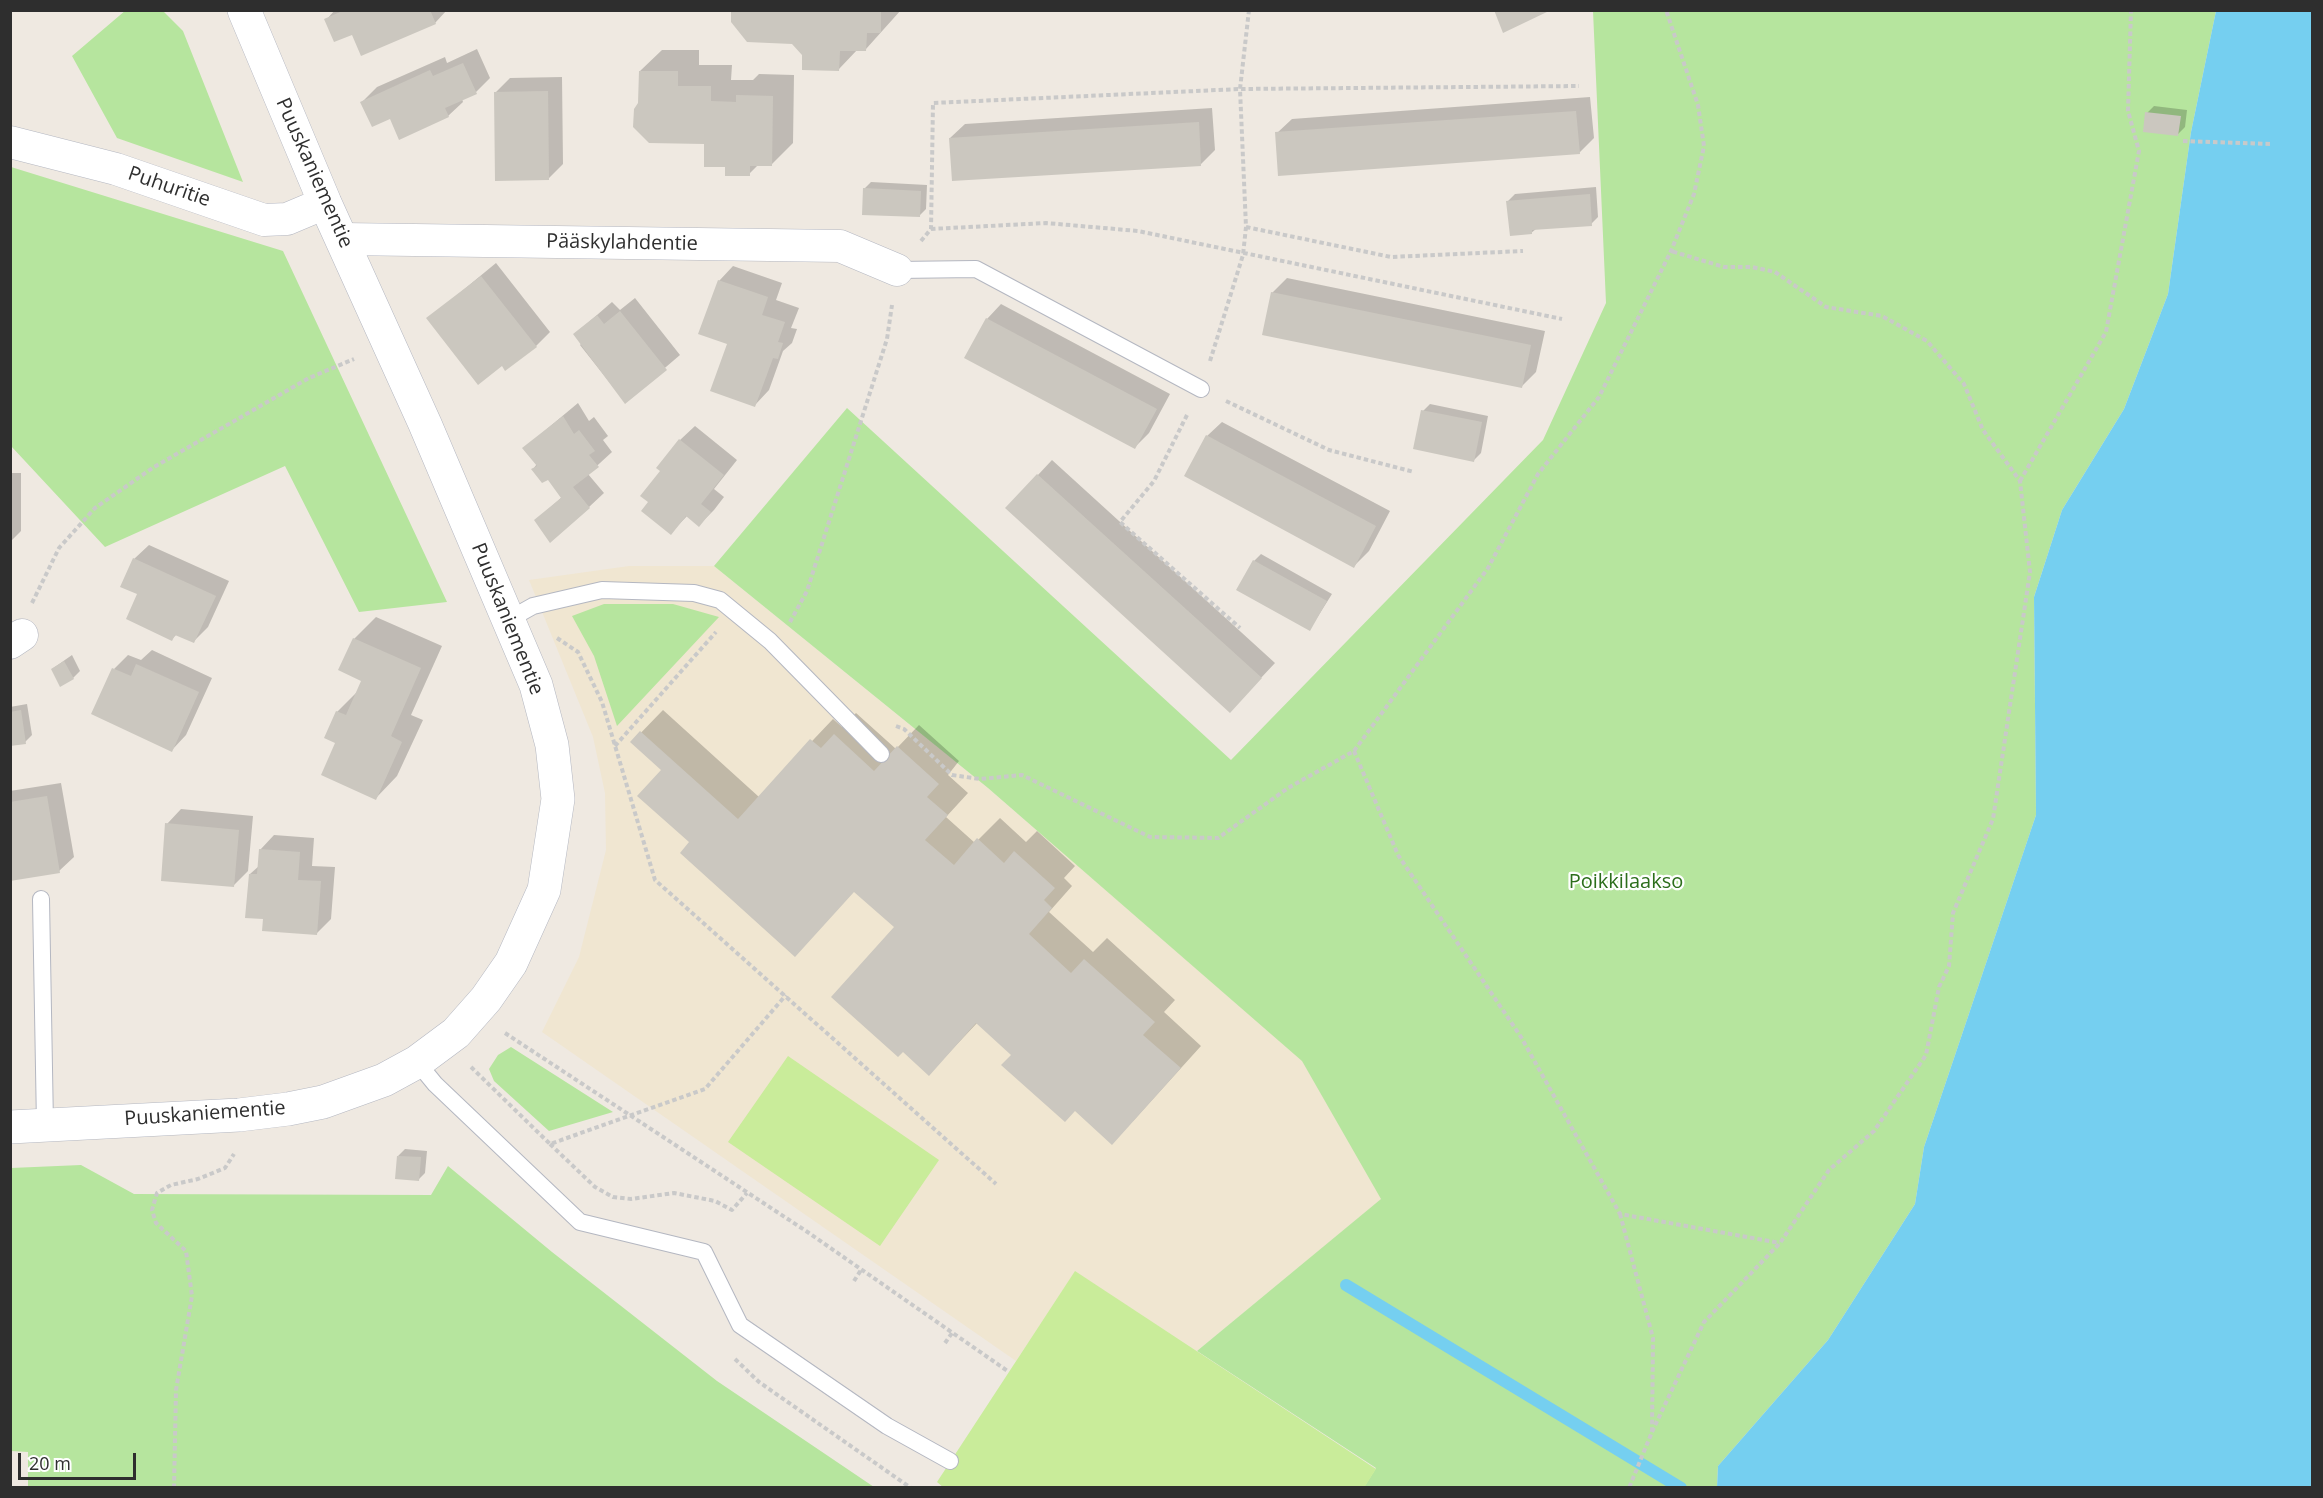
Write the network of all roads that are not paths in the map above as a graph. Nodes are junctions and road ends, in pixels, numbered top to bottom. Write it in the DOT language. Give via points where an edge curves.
graph roads {
  1 [pos="244,10"];
  2 [pos="10,142"];
  3 [pos="325,203"];
  4 [pos="343,239"];
  5 [pos="897,270"];
  6 [pos="1201,389"];
  7 [pos="508,620"];
  8 [pos="881,754"];
  9 [pos="41,899"];
  10 [pos="417,1062"];
  11 [pos="45,1125"];
  12 [pos="10,1127"];
  13 [pos="950,1461"];
  1 -- 3 [label="street, Puuskaniementie"];
  2 -- 3 [label="street, Puhuritie" via="116,169 264,220 287,219"];
  3 -- 4 [label="street, Puuskaniementie"];
  4 -- 5 [label="street, Pääskylahdentie" via="840,246"];
  4 -- 7 [label="street, Puuskaniementie"];
  5 -- 6 [label="lane" via="976,269"];
  7 -- 8 [label="lane" via="533,606 602,590 694,592 720,600 770,641"];
  7 -- 10 [label="street, Puuskaniementie" via="536,685 552,745 558,799 544,890 511,963 486,999 456,1033"];
  9 -- 11 [label="lane"];
  10 -- 11 [label="street, Puuskaniementie" via="384,1080 323,1102 239,1115"];
  10 -- 13 [label="lane" via="435,1084 579,1222 704,1252 740,1325 887,1426"];
  11 -- 12 [label="street, Puuskaniementie"];
}
